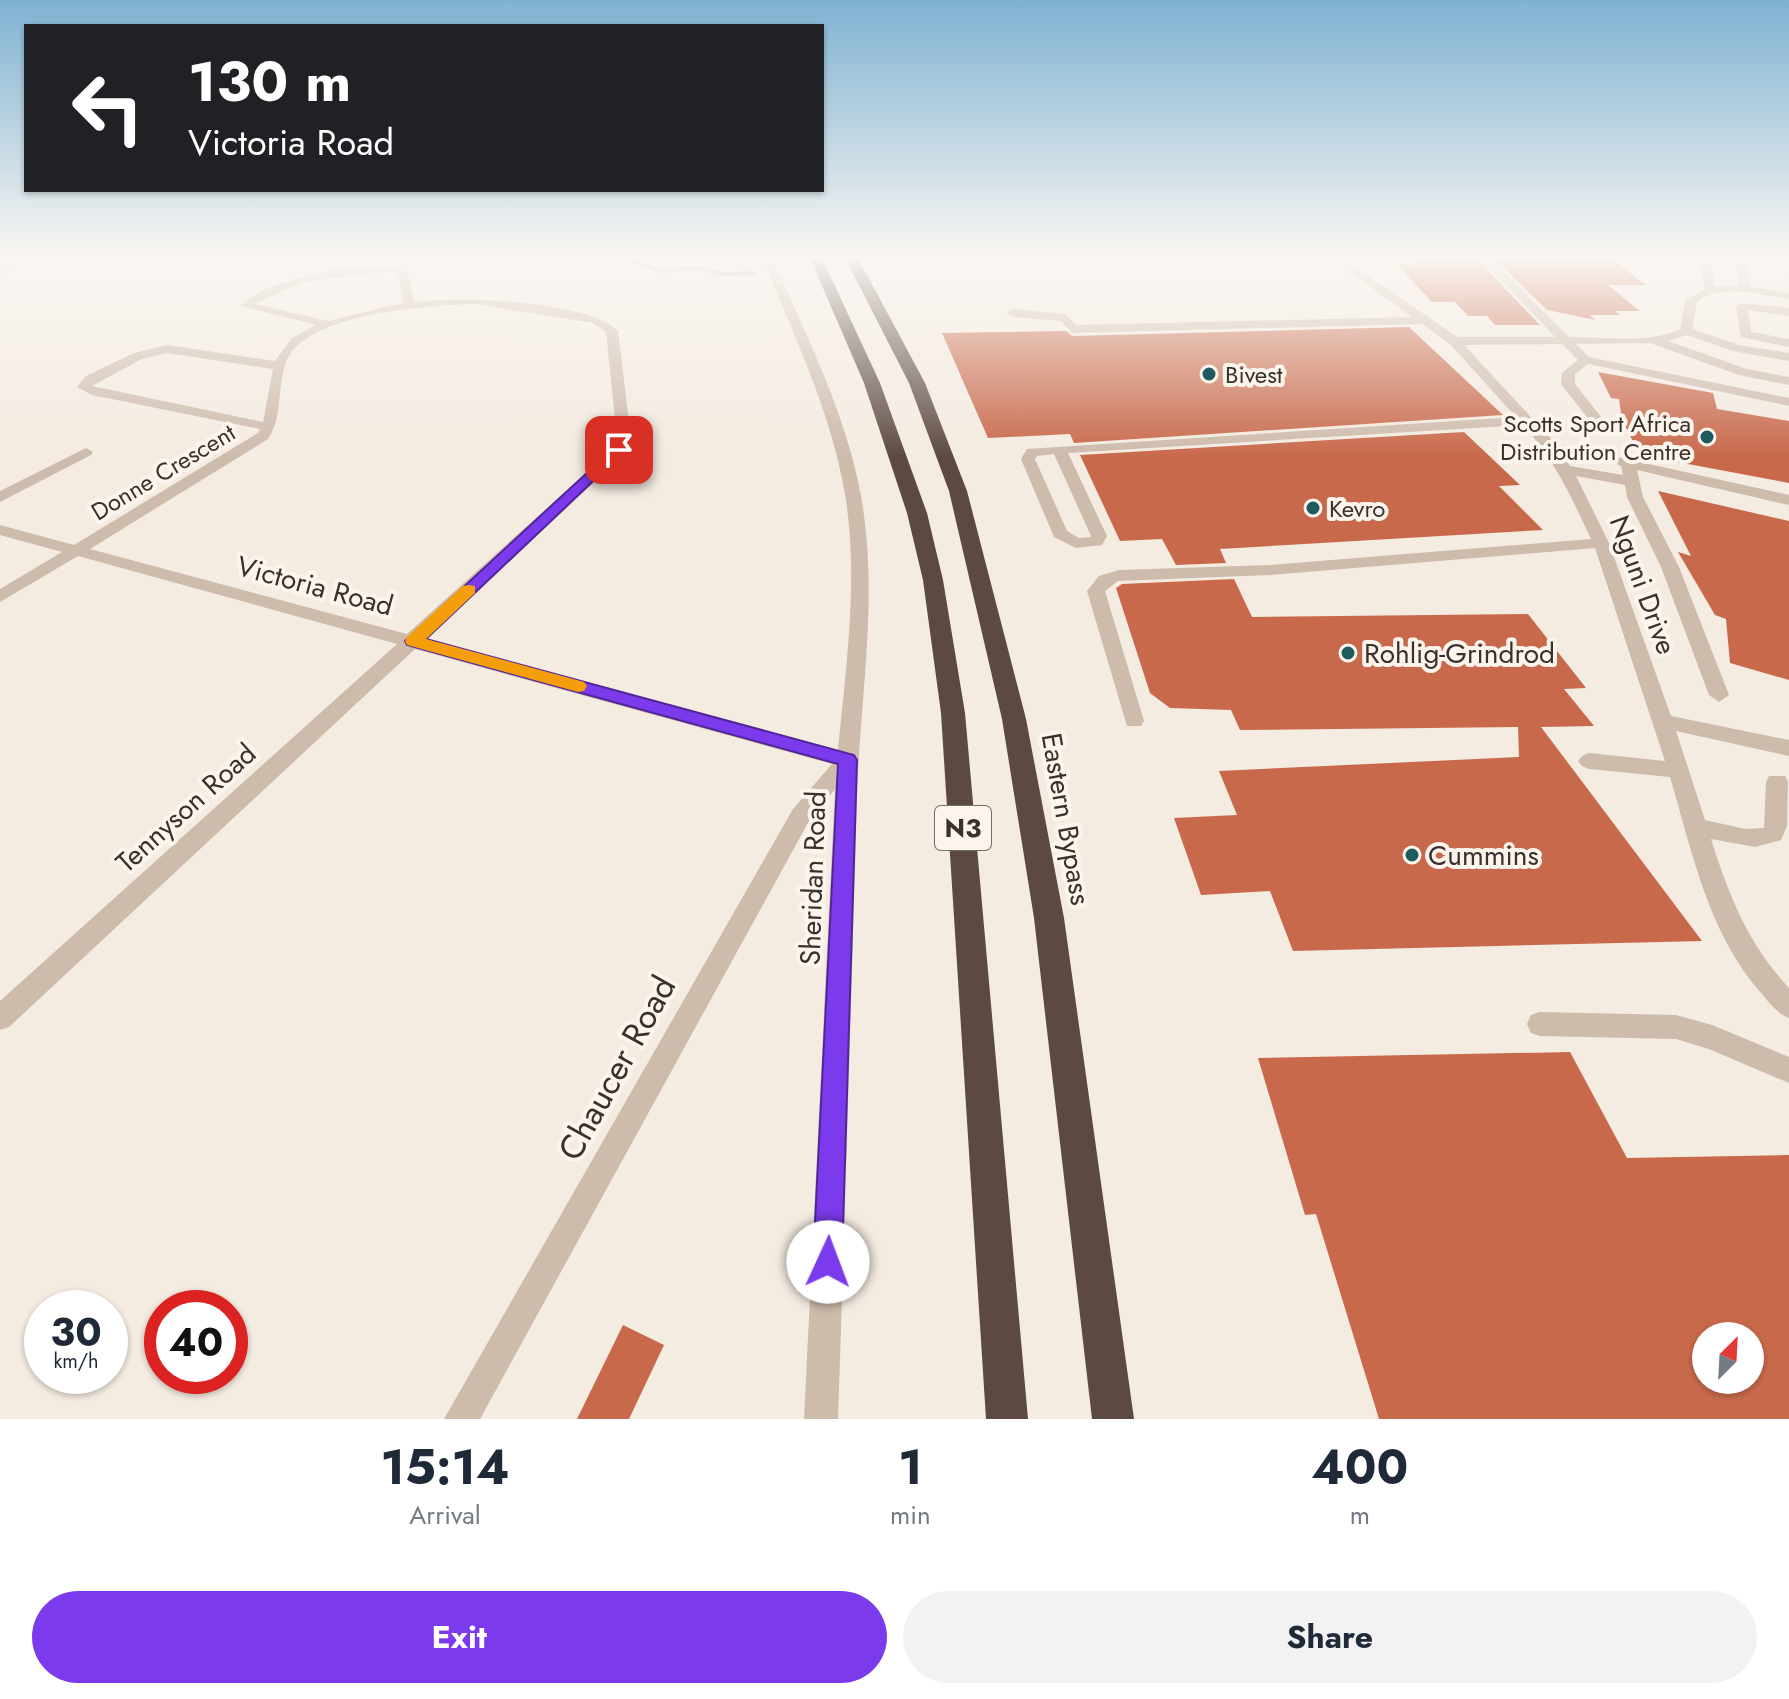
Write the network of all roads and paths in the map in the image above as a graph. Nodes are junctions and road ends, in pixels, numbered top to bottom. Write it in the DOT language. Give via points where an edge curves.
graph roads {
  1 [pos="327,324"];
  2 [pos="605,324"];
  3 [pos="794,324"];
  4 [pos="846,324"];
  5 [pos="886,324"];
  6 [pos="1071,324"];
  7 [pos="1261,324"];
  8 [pos="1432,324"];
  9 [pos="1551,324"];
  10 [pos="1683,324"];
  11 [pos="1744,324"];
  12 [pos="1680,334"];
  13 [pos="1651,339"];
  14 [pos="1454,341"];
  15 [pos="1564,341"];
  16 [pos="1789,343"];
  17 [pos="1789,357"];
  18 [pos="1585,360"];
  19 [pos="280,366"];
  20 [pos="1789,368"];
  21 [pos="1789,381"];
  22 [pos="1789,402"];
  23 [pos="1528,420"];
  24 [pos="269,427"];
  25 [pos="1603,428"];
  26 [pos="1551,447"];
  27 [pos="1059,450"];
  28 [pos="86,452"];
  29 [pos="1598,457"];
  30 [pos="1625,468"];
  31 [pos="1564,469"];
  32 [pos="0,497"];
  33 [pos="1789,500"];
  34 [pos="0,530"];
  35 [pos="1601,543"];
  36 [pos="76,550"];
  37 [pos="0,597"];
  38 [pos="413,641"];
  39 [pos="1719,695"];
  40 [pos="1134,721"];
  41 [pos="1663,721"];
  42 [pos="1789,748"];
  43 [pos="847,760"];
  44 [pos="1589,761"];
  45 [pos="1678,770"];
  46 [pos="1777,782"];
  47 [pos="1694,826"];
  48 [pos="1789,1006"];
  49 [pos="0,1018"];
  50 [pos="1540,1024"];
  51 [pos="1789,1070"];
  52 [pos="461,1419"];
  53 [pos="821,1419"];
  54 [pos="1007,1419"];
  55 [pos="1113,1419"];
  1 -- 19 [label="street" via="290,346"];
  2 -- 38 [label="street" via="612,331 624,438 613,457"];
  3 -- 43 [label="street, Sheridan Road" via="828,410 853,499 860,582"];
  4 -- 54 [label="highway, N3" via="917,513 933,580 955,728"];
  5 -- 55 [label="highway, Eastern Bypass / N3" via="917,383 958,491 1014,719 1049,918"];
  6 -- 7 [label="street" via="1072,329"];
  8 -- 14 [label="street, Nguni Drive"];
  9 -- 15 [label="street"];
  10 -- 12 [label="street"];
  11 -- 16 [label="street" via="1745,334"];
  12 -- 13 [label="street"];
  12 -- 17 [label="street"];
  12 -- 20 [label="street" via="1735,357"];
  13 -- 15 [label="street"];
  13 -- 21 [label="street" via="1744,372"];
  14 -- 15 [label="street"];
  14 -- 23 [label="street, Nguni Drive"];
  15 -- 18 [label="street"];
  18 -- 22 [label="street"];
  18 -- 25 [label="street" via="1569,373 1568,384"];
  19 -- 24 [label="street, Donne Crescent"];
  19 -- 24 [label="street, Donne Crescent" via="189,350 157,350 84,387"];
  23 -- 26 [label="street, Nguni Drive"];
  23 -- 27 [label="street"];
  24 -- 36 [label="street, Donne Crescent" via="257,441"];
  26 -- 29 [label="street"];
  26 -- 31 [label="street, Nguni Drive"];
  27 -- 27 [label="street" via="1032,452 1028,459 1060,534 1076,543 1096,541 1097,530"];
  28 -- 32 [label="street"];
  30 -- 31 [label="street"];
  30 -- 33 [label="street"];
  30 -- 39 [label="street"];
  31 -- 35 [label="street, Nguni Drive"];
  34 -- 36 [label="street, Victoria Road"];
  35 -- 40 [label="street" via="1107,578 1096,591"];
  35 -- 41 [label="street, Nguni Drive"];
  36 -- 37 [label="street, Donne Crescent"];
  36 -- 38 [label="street, Victoria Road"];
  38 -- 43 [label="street, Victoria Road"];
  38 -- 49 [label="street, Tennyson Road"];
  41 -- 42 [label="street"];
  41 -- 45 [label="street, Nguni Drive"];
  43 -- 52 [label="street, Chaucer Road" via="801,815"];
  43 -- 53 [label="street, Sheridan Road"];
  44 -- 45 [label="street"];
  45 -- 47 [label="street, Nguni Drive"];
  46 -- 47 [label="street" via="1773,834 1750,839"];
  47 -- 48 [label="street, Nguni Drive" via="1740,944"];
  50 -- 51 [label="street" via="1676,1027"];
}
